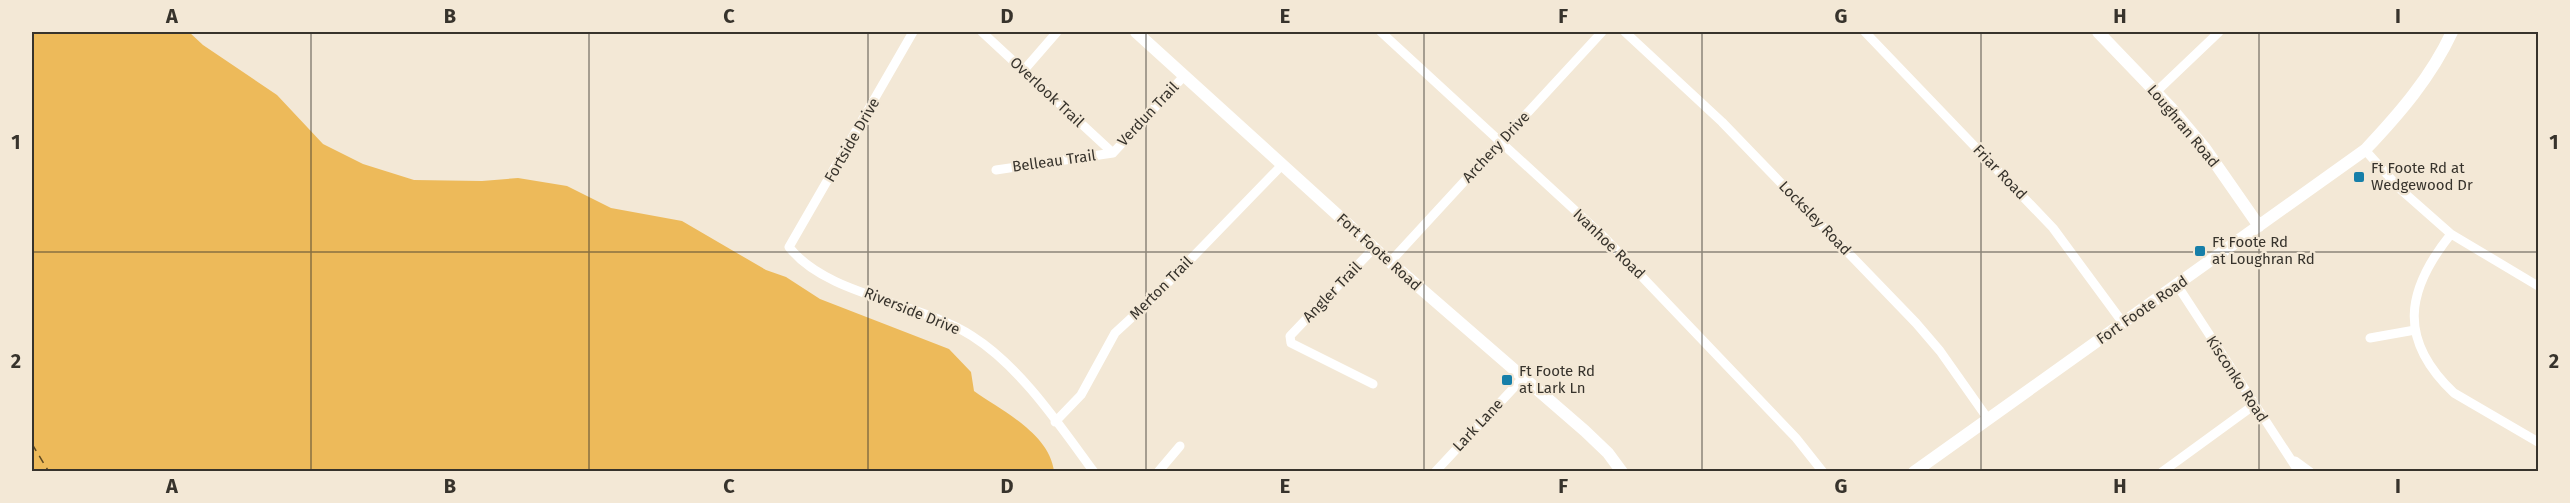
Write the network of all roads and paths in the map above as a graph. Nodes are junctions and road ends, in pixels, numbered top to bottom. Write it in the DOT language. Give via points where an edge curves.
graph roads {
  1 [pos="913,32"];
  2 [pos="982,32"];
  3 [pos="1057,32"];
  4 [pos="1136,32"];
  5 [pos="1381,32"];
  6 [pos="1602,32"];
  7 [pos="1626,32"];
  8 [pos="1865,32"];
  9 [pos="2098,32"];
  10 [pos="2220,32"];
  11 [pos="2452,32"];
  12 [pos="1024,70"];
  13 [pos="1184,76"];
  14 [pos="2156,92"];
  15 [pos="1501,142"];
  16 [pos="2365,150"];
  17 [pos="1113,153"];
  18 [pos="1282,165"];
  19 [pos="996,170"];
  20 [pos="2259,226"];
  21 [pos="2451,234"];
  22 [pos="789,248"];
  23 [pos="1374,248"];
  24 [pos="1390,262"];
  25 [pos="2177,285"];
  26 [pos="2538,286"];
  27 [pos="2123,322"];
  28 [pos="2415,330"];
  29 [pos="2370,338"];
  30 [pos="1522,379"];
  31 [pos="1373,384"];
  32 [pos="2254,405"];
  33 [pos="1988,419"];
  34 [pos="1055,422"];
  35 [pos="2538,442"];
  36 [pos="1180,446"];
  37 [pos="2289,457"];
  38 [pos="1094,471"];
  39 [pos="1158,471"];
  40 [pos="1435,471"];
  41 [pos="1622,471"];
  42 [pos="1823,471"];
  43 [pos="1914,471"];
  44 [pos="2162,471"];
  45 [pos="2298,471"];
  46 [pos="2310,471"];
  1 -- 22 [label="street, Fortside Drive"];
  2 -- 12 [label="street, Overlook Trail"];
  3 -- 12 [label="street"];
  4 -- 13 [label="street, Fort Foote Road"];
  5 -- 15 [label="street, Ivanhoe Road"];
  6 -- 15 [label="street, Archery Drive"];
  7 -- 33 [label="street, Locksley Road" via="1722,122 1916,323"];
  8 -- 27 [label="street, Friar Road" via="2053,228"];
  9 -- 14 [label="street, Loughran Road"];
  10 -- 14 [label="street"];
  11 -- 16 [label="street, Fort Foote Road" via="2423,83"];
  12 -- 17 [label="street, Overlook Trail"];
  13 -- 17 [label="street, Verdun Trail"];
  13 -- 18 [label="street, Fort Foote Road"];
  14 -- 20 [label="street, Loughran Road" via="2204,147"];
  15 -- 24 [label="street, Archery Drive"];
  15 -- 42 [label="street, Ivanhoe Road" via="1612,244"];
  16 -- 20 [label="street, Fort Foote Road"];
  16 -- 21 [label="street" via="2400,189"];
  17 -- 19 [label="street, Belleau Trail"];
  18 -- 23 [label="street, Fort Foote Road"];
  18 -- 34 [label="street, Merton Trail" via="1115,333 1094,376"];
  20 -- 25 [label="street, Fort Foote Road"];
  21 -- 26 [label="street"];
  21 -- 28 [label="street" via="2421,279"];
  22 -- 34 [label="street, Riverside Drive" via="802,262 833,280 936,318 972,336 1007,365"];
  23 -- 24 [label="street, Fort Foote Road"];
  23 -- 31 [label="street, Angler Trail" via="1290,336 1290,343"];
  24 -- 30 [label="street, Fort Foote Road"];
  25 -- 27 [label="street, Fort Foote Road"];
  25 -- 32 [label="street, Kisconko Road"];
  27 -- 33 [label="street, Fort Foote Road"];
  28 -- 29 [label="street"];
  28 -- 35 [label="street" via="2425,358 2454,393"];
  30 -- 40 [label="street, Lark Lane"];
  30 -- 41 [label="street, Fort Foote Road" via="1608,453"];
  32 -- 37 [label="street, Kisconko Road"];
  32 -- 44 [label="street"];
  33 -- 43 [label="street, Fort Foote Road"];
  34 -- 38 [label="street, Riverside Drive"];
  36 -- 39 [label="street"];
  37 -- 45 [label="street, Kisconko Road"];
  37 -- 46 [label="street"];
}
